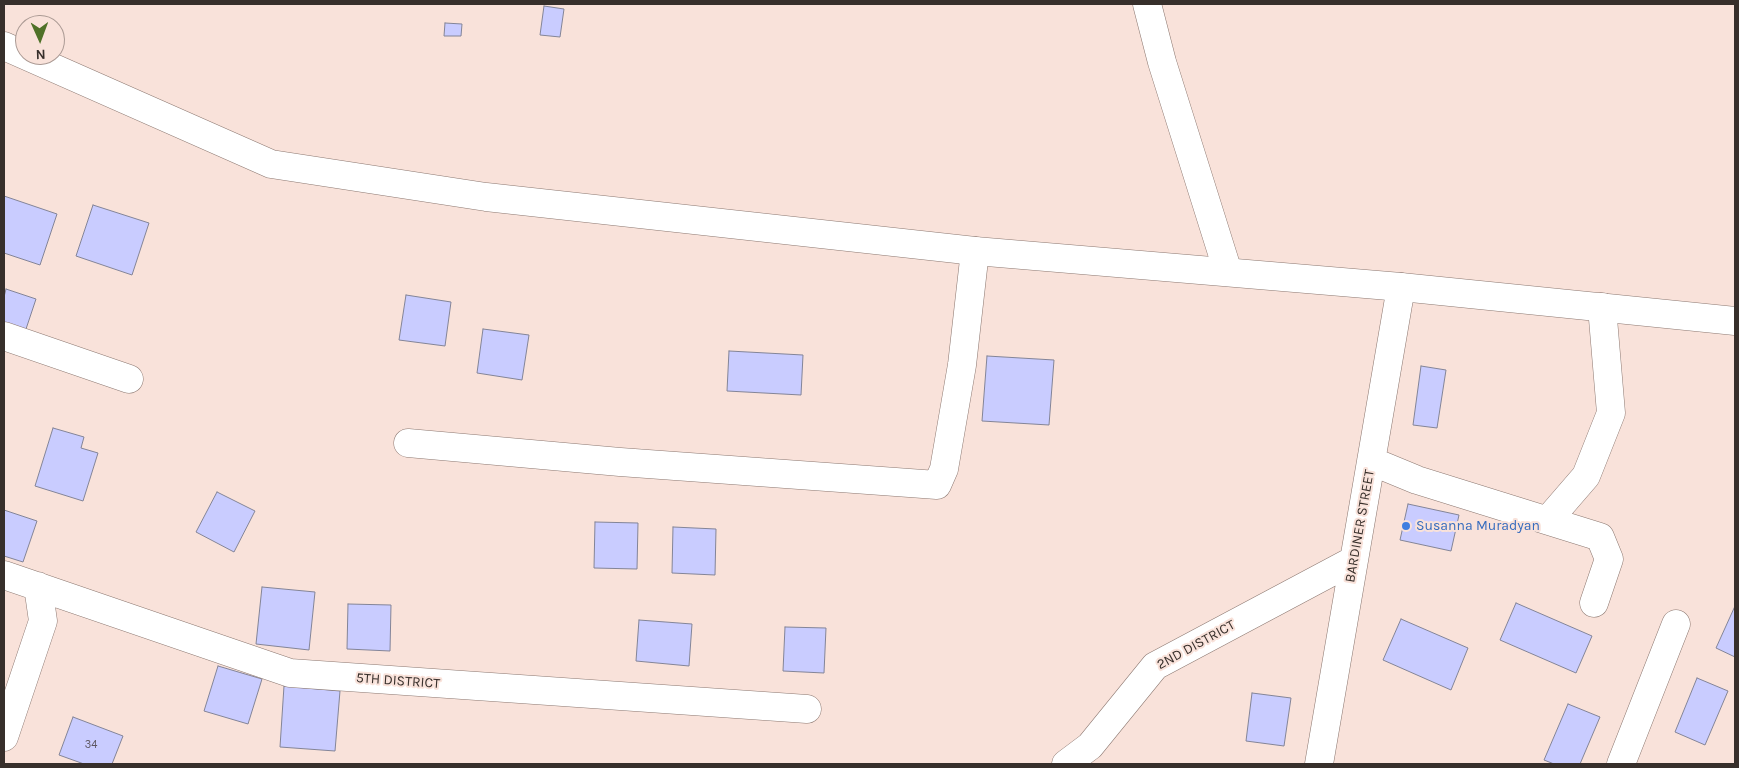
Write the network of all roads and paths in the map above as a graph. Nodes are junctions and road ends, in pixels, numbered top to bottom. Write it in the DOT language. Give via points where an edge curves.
graph roads {
  1 [pos="1147,4"];
  2 [pos="4,46"];
  3 [pos="975,251"];
  4 [pos="1228,272"];
  5 [pos="1401,287"];
  6 [pos="1602,308"];
  7 [pos="1735,321"];
  8 [pos="4,336"];
  9 [pos="129,379"];
  10 [pos="408,442"];
  11 [pos="1371,461"];
  12 [pos="1548,520"];
  13 [pos="1354,560"];
  14 [pos="4,574"];
  15 [pos="38,586"];
  16 [pos="1594,603"];
  17 [pos="1676,624"];
  18 [pos="807,709"];
  19 [pos="4,737"];
  20 [pos="1066,764"];
  21 [pos="1319,764"];
  22 [pos="1621,764"];
  1 -- 4 [label="street"];
  2 -- 3 [label="street" via="271,164 486,197"];
  3 -- 4 [label="street"];
  3 -- 10 [label="street" via="962,365 944,468 937,486"];
  4 -- 5 [label="street"];
  5 -- 6 [label="street"];
  5 -- 11 [label="street, BARDINER STREET"];
  6 -- 7 [label="street"];
  6 -- 12 [label="street" via="1611,413 1586,476"];
  8 -- 9 [label="street"];
  11 -- 12 [label="street" via="1417,480"];
  11 -- 13 [label="street, BARDINER STREET"];
  12 -- 16 [label="street" via="1600,536 1609,559"];
  13 -- 20 [label="street, 2ND DISTRICT" via="1155,666 1090,746"];
  13 -- 21 [label="street, BARDINER STREET"];
  14 -- 15 [label="street, 5TH DISTRICT"];
  15 -- 18 [label="street, 5TH DISTRICT" via="290,673"];
  15 -- 19 [label="street" via="43,621"];
  17 -- 22 [label="street"];
}
